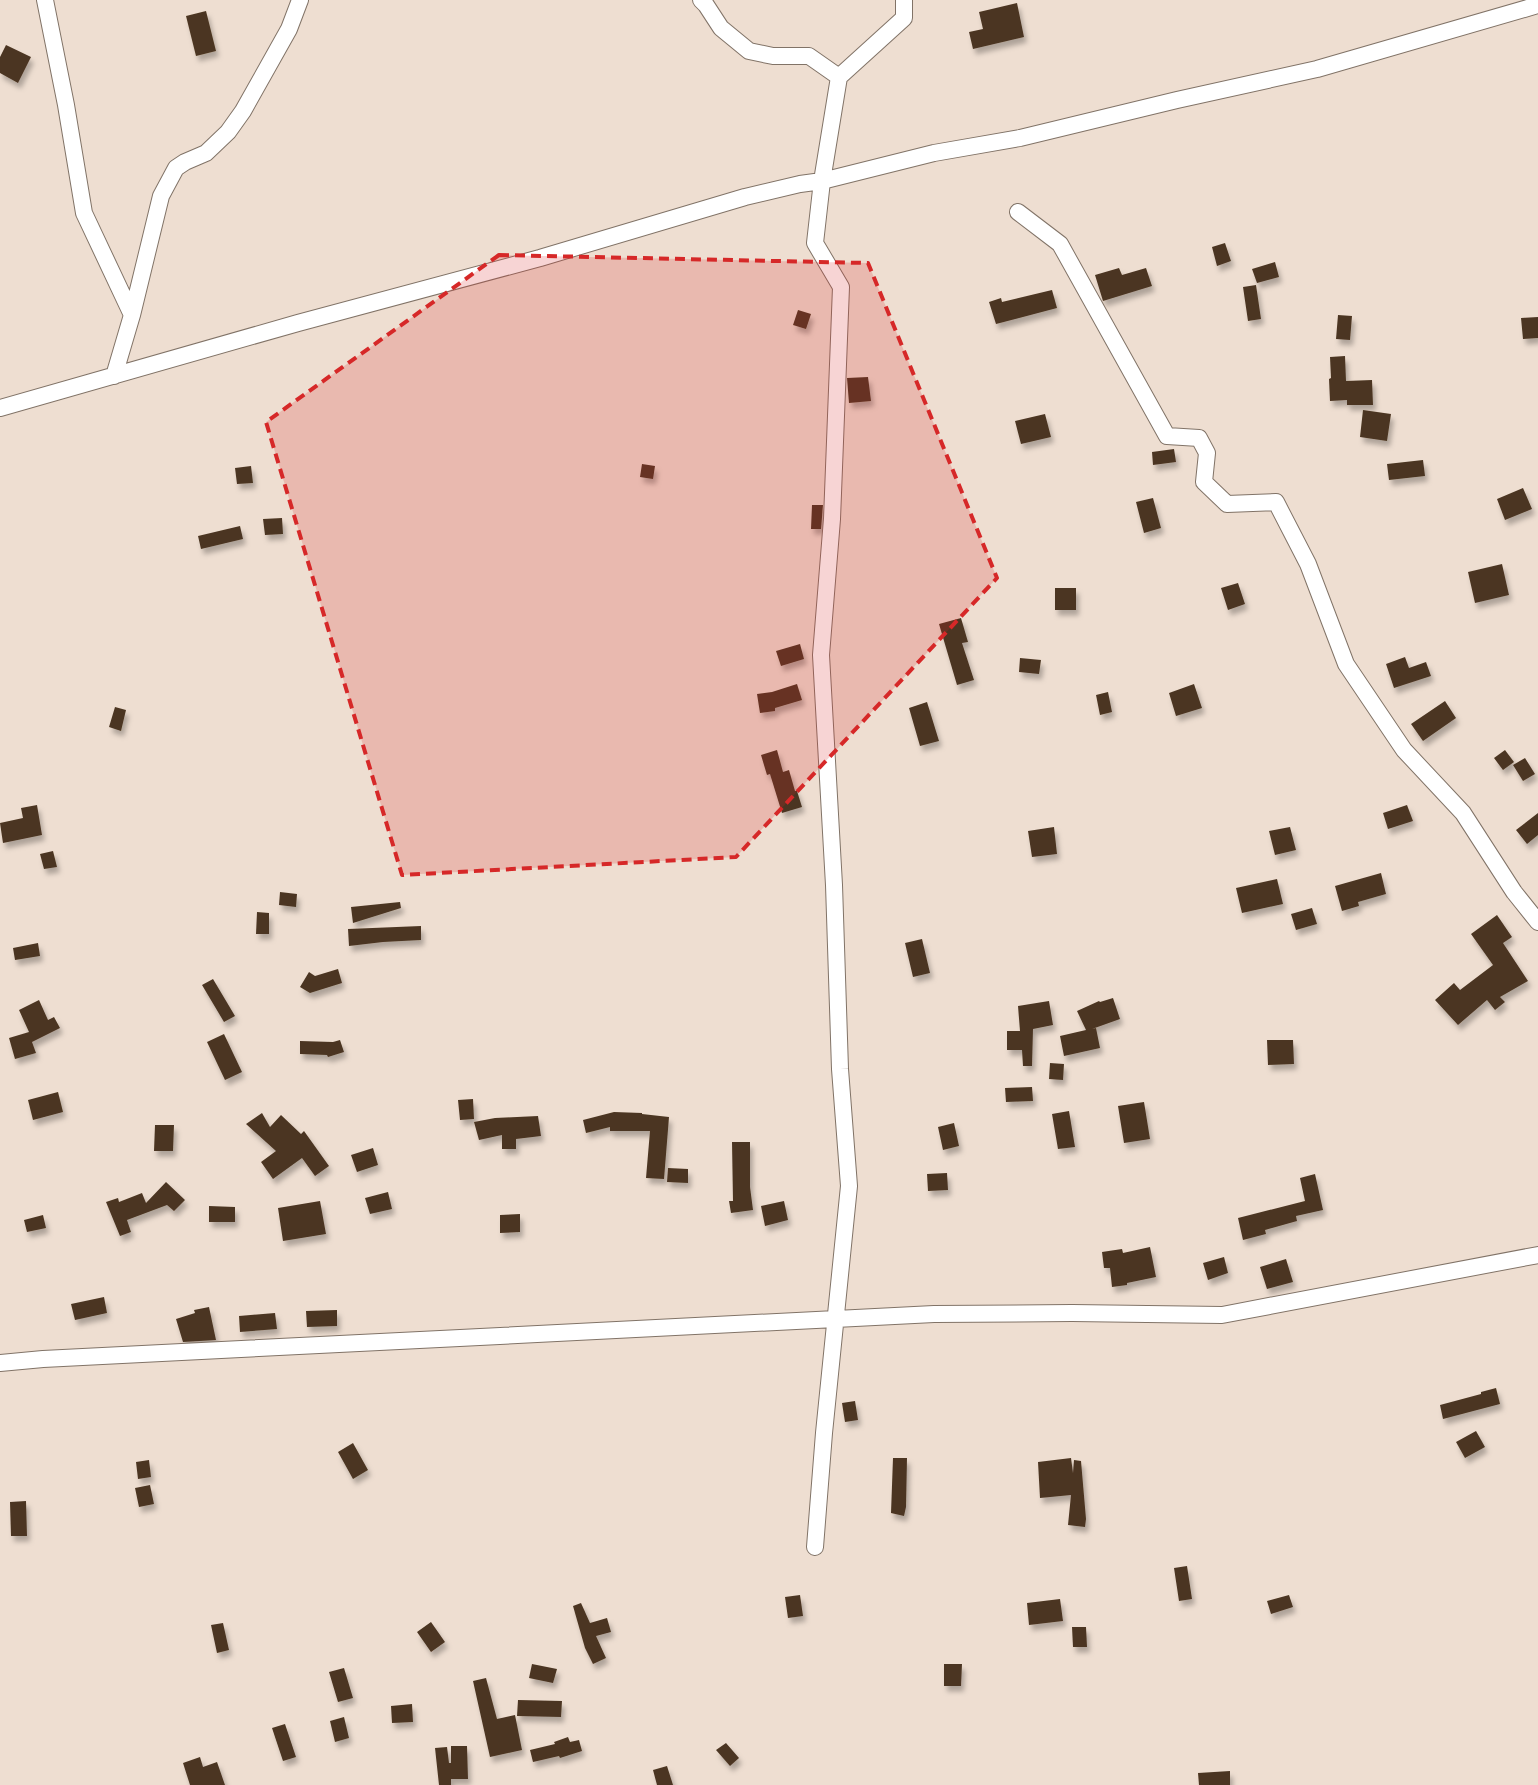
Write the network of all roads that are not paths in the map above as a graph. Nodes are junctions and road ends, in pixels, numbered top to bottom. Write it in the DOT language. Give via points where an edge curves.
graph roads {
  1 [pos="45,0"];
  2 [pos="300,0"];
  3 [pos="701,0"];
  4 [pos="904,0"];
  5 [pos="1538,5"];
  6 [pos="839,77"];
  7 [pos="822,181"];
  8 [pos="1018,212"];
  9 [pos="132,315"];
  10 [pos="114,376"];
  11 [pos="0,408"];
  12 [pos="1538,922"];
  13 [pos="1538,1255"];
  14 [pos="836,1319"];
  15 [pos="0,1363"];
  16 [pos="815,1546"];
  1 -- 9 [label="street" via="84,213"];
  2 -- 9 [label="street" via="289,29 243,112 206,153 176,168 160,196"];
  3 -- 6 [label="street" via="721,28 749,51 773,56 809,56"];
  4 -- 6 [label="street" via="904,18"];
  5 -- 7 [label="street" via="1317,69 1020,138 934,153"];
  6 -- 7 [label="street"];
  7 -- 10 [label="street" via="745,197 540,258"];
  7 -- 14 [label="street" via="815,243 841,287 832,519 821,655 840,1070 849,1186"];
  8 -- 12 [label="street" via="1060,244 1167,436 1199,438 1207,454 1204,482 1227,504 1276,502 1308,564 1346,664 1404,750 1463,813 1514,892"];
  9 -- 10 [label="street"];
  10 -- 11 [label="street"];
  13 -- 14 [label="street" via="1222,1315 954,1314"];
  14 -- 15 [label="street"];
  14 -- 16 [label="street"];
}
